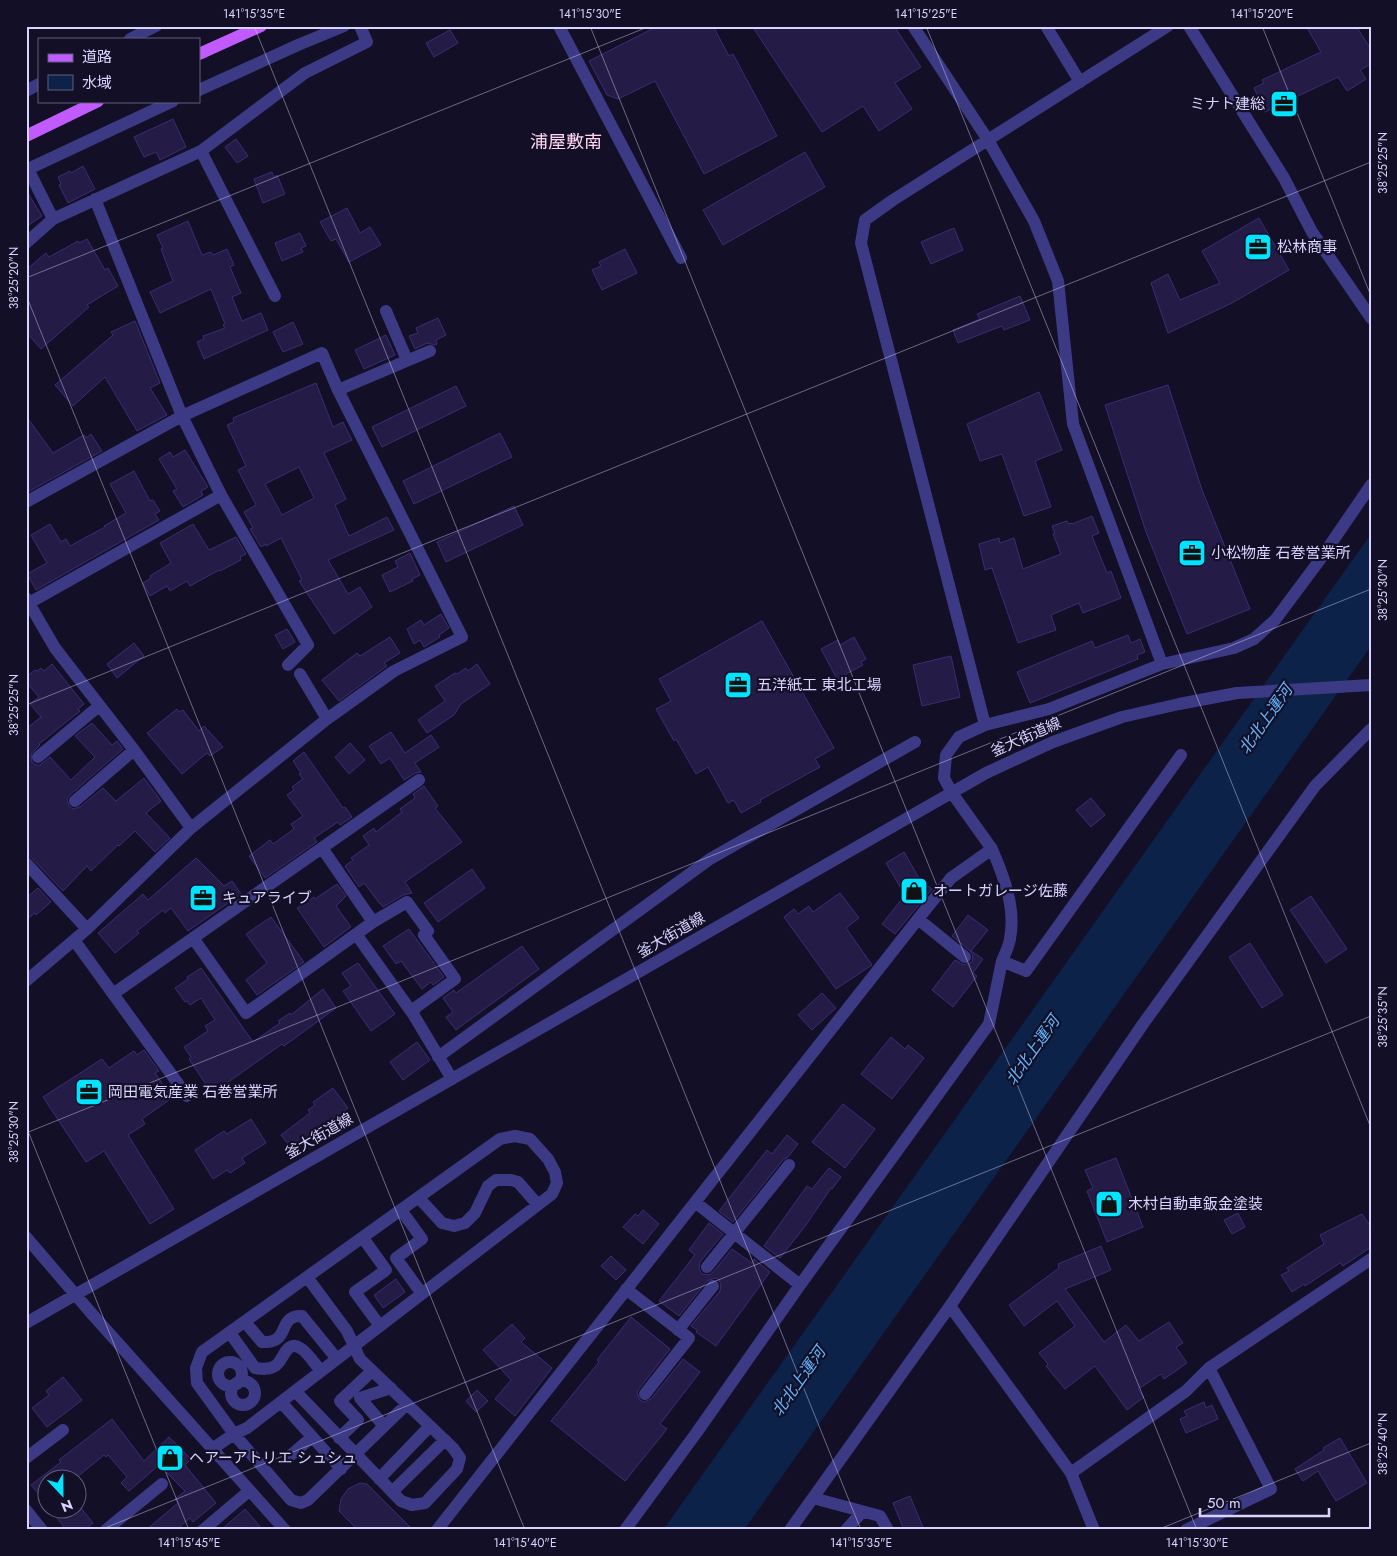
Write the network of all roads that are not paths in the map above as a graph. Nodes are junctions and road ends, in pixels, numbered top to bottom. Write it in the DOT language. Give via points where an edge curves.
graph roads {
  1 [pos="156,26"];
  2 [pos="262,26"];
  3 [pos="344,26"];
  4 [pos="360,26"];
  5 [pos="559,26"];
  6 [pos="913,26"];
  7 [pos="1046,26"];
  8 [pos="1168,26"];
  9 [pos="1189,26"];
  10 [pos="132,38"];
  11 [pos="200,54"];
  12 [pos="1080,82"];
  13 [pos="38,84"];
  14 [pos="26,90"];
  15 [pos="200,90"];
  16 [pos="96,102"];
  17 [pos="171,102"];
  18 [pos="26,136"];
  19 [pos="988,140"];
  20 [pos="200,151"];
  21 [pos="27,170"];
  22 [pos="95,199"];
  23 [pos="53,219"];
  24 [pos="26,243"];
  25 [pos="681,258"];
  26 [pos="274,296"];
  27 [pos="386,311"];
  28 [pos="1371,318"];
  29 [pos="430,352"];
  30 [pos="408,360"];
  31 [pos="338,390"];
  32 [pos="182,416"];
  33 [pos="1371,485"];
  34 [pos="221,496"];
  35 [pos="26,502"];
  36 [pos="28,601"];
  37 [pos="288,664"];
  38 [pos="1162,664"];
  39 [pos="300,674"];
  40 [pos="1371,685"];
  41 [pos="99,706"];
  42 [pos="328,719"];
  43 [pos="985,725"];
  44 [pos="1371,729"];
  45 [pos="915,742"];
  46 [pos="134,750"];
  47 [pos="1181,755"];
  48 [pos="38,757"];
  49 [pos="419,780"];
  50 [pos="952,793"];
  51 [pos="75,801"];
  52 [pos="191,828"];
  53 [pos="322,848"];
  54 [pos="992,849"];
  55 [pos="26,863"];
  56 [pos="918,919"];
  57 [pos="373,922"];
  58 [pos="87,929"];
  59 [pos="356,934"];
  60 [pos="193,938"];
  61 [pos="74,940"];
  62 [pos="965,957"];
  63 [pos="1002,961"];
  64 [pos="26,981"];
  65 [pos="112,994"];
  66 [pos="413,1014"];
  67 [pos="438,1057"];
  68 [pos="452,1079"];
  69 [pos="187,1096"];
  70 [pos="789,1165"];
  71 [pos="419,1198"];
  72 [pos="695,1202"];
  73 [pos="538,1205"];
  74 [pos="401,1210"];
  75 [pos="735,1233"];
  76 [pos="363,1238"];
  77 [pos="27,1241"];
  78 [pos="1371,1259"];
  79 [pos="707,1267"];
  80 [pos="307,1277"];
  81 [pos="800,1285"];
  82 [pos="713,1286"];
  83 [pos="626,1289"];
  84 [pos="75,1294"];
  85 [pos="422,1294"];
  86 [pos="950,1306"];
  87 [pos="245,1322"];
  88 [pos="26,1323"];
  89 [pos="380,1326"];
  90 [pos="678,1330"];
  91 [pos="230,1333"];
  92 [pos="211,1346"];
  93 [pos="353,1347"];
  94 [pos="337,1359"];
  95 [pos="1209,1368"];
  96 [pos="372,1371"];
  97 [pos="321,1372"];
  98 [pos="237,1383"];
  99 [pos="391,1388"];
  100 [pos="295,1391"];
  101 [pos="645,1394"];
  102 [pos="235,1401"];
  103 [pos="281,1402"];
  104 [pos="407,1404"];
  105 [pos="218,1414"];
  106 [pos="384,1426"];
  107 [pos="430,1426"];
  108 [pos="63,1430"];
  109 [pos="234,1434"];
  110 [pos="312,1436"];
  111 [pos="339,1438"];
  112 [pos="445,1440"];
  113 [pos="212,1449"];
  114 [pos="356,1454"];
  115 [pos="290,1455"];
  116 [pos="26,1458"];
  117 [pos="341,1468"];
  118 [pos="1071,1474"];
  119 [pos="378,1478"];
  120 [pos="162,1484"];
  121 [pos="250,1491"];
  122 [pos="392,1492"];
  123 [pos="813,1498"];
  124 [pos="26,1510"];
  125 [pos="862,1512"];
  126 [pos="42,1530"];
  127 [pos="106,1530"];
  128 [pos="203,1530"];
  129 [pos="285,1530"];
  130 [pos="437,1530"];
  131 [pos="625,1530"];
  132 [pos="790,1530"];
  133 [pos="846,1530"];
  134 [pos="888,1530"];
  135 [pos="1094,1530"];
  136 [pos="1186,1530"];
  1 -- 10 [label="street"];
  2 -- 11 [label="main road"];
  3 -- 15 [label="street"];
  4 -- 20 [label="street" via="367,42 306,73"];
  5 -- 25 [label="street"];
  6 -- 19 [label="street"];
  7 -- 12 [label="street"];
  8 -- 12 [label="street"];
  9 -- 28 [label="street" via="1284,178 1312,232"];
  12 -- 19 [label="street"];
  13 -- 14 [label="street"];
  16 -- 18 [label="main road"];
  17 -- 21 [label="street"];
  19 -- 38 [label="street" via="1034,221 1058,281 1073,424"];
  19 -- 43 [label="street" via="865,220 862,242"];
  20 -- 22 [label="street"];
  20 -- 26 [label="street"];
  21 -- 23 [label="street"];
  22 -- 23 [label="street"];
  22 -- 32 [label="street"];
  23 -- 24 [label="street"];
  27 -- 30 [label="street"];
  29 -- 30 [label="street"];
  30 -- 31 [label="street"];
  31 -- 32 [label="street" via="322,353"];
  31 -- 42 [label="street" via="462,637 394,671"];
  32 -- 34 [label="street"];
  32 -- 35 [label="street"];
  33 -- 38 [label="street" via="1275,620 1254,638 1234,648"];
  34 -- 36 [label="street"];
  34 -- 37 [label="street" via="308,645"];
  36 -- 41 [label="street" via="55,648"];
  38 -- 43 [label="street" via="1049,709"];
  39 -- 42 [label="street"];
  40 -- 50 [label="street, 釜大街道線" via="1237,693 1131,715 1053,742 986,773"];
  41 -- 46 [label="street"];
  41 -- 48 [label="street"];
  42 -- 52 [label="street"];
  43 -- 50 [label="street" via="959,737 946,755 944,778"];
  44 -- 86 [label="street" via="1315,786 1144,1024"];
  45 -- 67 [label="street" via="710,859"];
  46 -- 51 [label="street"];
  46 -- 52 [label="street"];
  47 -- 63 [label="street" via="1026,971"];
  49 -- 53 [label="street"];
  50 -- 54 [label="street"];
  50 -- 68 [label="street, 釜大街道線"];
  52 -- 58 [label="street"];
  53 -- 57 [label="street"];
  53 -- 60 [label="street"];
  54 -- 56 [label="street" via="951,878"];
  54 -- 63 [label="street" via="1009,898 1010,939"];
  55 -- 58 [label="street"];
  56 -- 62 [label="street"];
  56 -- 72 [label="street"];
  57 -- 59 [label="street"];
  57 -- 66 [label="street" via="407,902 428,931 424,934 455,979 415,1008"];
  58 -- 61 [label="street"];
  59 -- 60 [label="street" via="246,1013"];
  59 -- 66 [label="street"];
  60 -- 65 [label="street"];
  61 -- 64 [label="street"];
  61 -- 65 [label="street"];
  63 -- 81 [label="street" via="989,1024"];
  65 -- 69 [label="street"];
  66 -- 67 [label="street"];
  67 -- 68 [label="street"];
  68 -- 84 [label="street, 釜大街道線"];
  70 -- 75 [label="street"];
  71 -- 73 [label="street" via="442,1223 454,1226 465,1223 475,1213 488,1186 496,1180 518,1182"];
  71 -- 73 [label="street" via="500,1139 515,1136 530,1139 555,1172 557,1183 552,1194"];
  71 -- 74 [label="street"];
  72 -- 75 [label="street"];
  72 -- 83 [label="street"];
  73 -- 85 [label="street"];
  74 -- 76 [label="street"];
  74 -- 85 [label="street" via="422,1239 396,1258"];
  75 -- 79 [label="street"];
  75 -- 81 [label="street"];
  76 -- 80 [label="street"];
  76 -- 89 [label="street" via="386,1270 355,1292"];
  77 -- 84 [label="street"];
  78 -- 95 [label="street"];
  80 -- 87 [label="street"];
  80 -- 93 [label="street" via="347,1331"];
  81 -- 131 [label="street"];
  82 -- 90 [label="street"];
  83 -- 90 [label="street"];
  83 -- 130 [label="street"];
  84 -- 88 [label="street, 釜大街道線"];
  84 -- 113 [label="street"];
  85 -- 89 [label="street"];
  86 -- 118 [label="street"];
  86 -- 123 [label="street"];
  87 -- 91 [label="street"];
  87 -- 94 [label="street" via="262,1342 272,1343 282,1334 290,1319 302,1316"];
  89 -- 93 [label="street"];
  90 -- 101 [label="street" via="689,1338"];
  91 -- 92 [label="street"];
  91 -- 97 [label="street" via="255,1368 274,1367 283,1352 294,1346 300,1348"];
  92 -- 98 [label="street" via="224,1364 218,1372 221,1382 231,1386"];
  92 -- 105 [label="street" via="202,1352 196,1368 197,1383"];
  93 -- 94 [label="street"];
  93 -- 96 [label="street"];
  94 -- 97 [label="street"];
  95 -- 118 [label="street" via="1186,1391"];
  95 -- 136 [label="street" via="1271,1489"];
  96 -- 99 [label="street"];
  96 -- 111 [label="street" via="340,1401 358,1420"];
  97 -- 100 [label="street"];
  98 -- 102 [label="street" via="231,1392"];
  98 -- 102 [label="street" via="252,1385 255,1395 244,1405"];
  99 -- 104 [label="street"];
  99 -- 106 [label="street" via="360,1398"];
  100 -- 103 [label="street"];
  100 -- 111 [label="street"];
  102 -- 105 [label="street"];
  103 -- 109 [label="street"];
  103 -- 110 [label="street"];
  104 -- 106 [label="street"];
  104 -- 107 [label="street"];
  105 -- 109 [label="street"];
  106 -- 114 [label="street"];
  107 -- 112 [label="street"];
  107 -- 119 [label="street"];
  108 -- 116 [label="street"];
  109 -- 113 [label="street"];
  109 -- 117 [label="street" via="291,1500 308,1500"];
  110 -- 115 [label="street"];
  110 -- 117 [label="street"];
  111 -- 114 [label="street"];
  112 -- 122 [label="street"];
  112 -- 122 [label="street" via="460,1458 456,1468 425,1503 412,1505 400,1501"];
  113 -- 121 [label="street"];
  114 -- 117 [label="street"];
  114 -- 119 [label="street"];
  118 -- 135 [label="street"];
  119 -- 122 [label="street"];
  120 -- 127 [label="street"];
  121 -- 128 [label="street"];
  121 -- 129 [label="street"];
  123 -- 125 [label="street"];
  123 -- 132 [label="street"];
  124 -- 126 [label="street"];
  125 -- 133 [label="street"];
  125 -- 134 [label="street" via="880,1516"];
}
